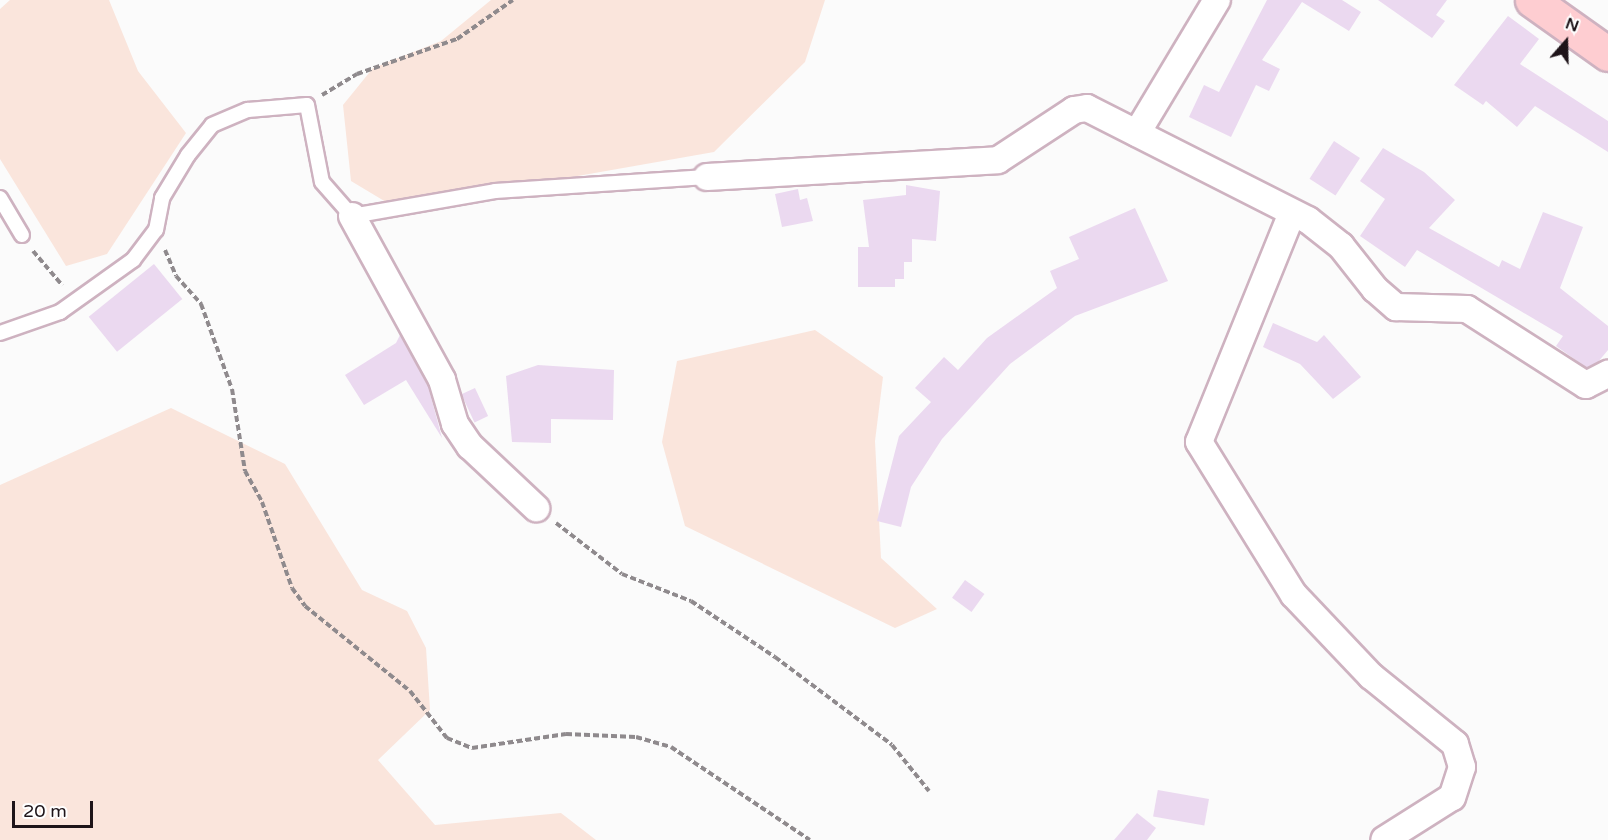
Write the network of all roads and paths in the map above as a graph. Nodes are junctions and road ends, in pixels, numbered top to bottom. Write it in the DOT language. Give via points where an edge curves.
graph roads {
  1 [pos="513,0"];
  2 [pos="1217,0"];
  3 [pos="1532,0"];
  4 [pos="1608,54"];
  5 [pos="306,105"];
  6 [pos="1137,133"];
  7 [pos="707,177"];
  8 [pos="0,198"];
  9 [pos="1292,213"];
  10 [pos="352,216"];
  11 [pos="156,230"];
  12 [pos="22,236"];
  13 [pos="110,280"];
  14 [pos="0,333"];
  15 [pos="1608,374"];
  16 [pos="536,508"];
  17 [pos="929,791"];
  18 [pos="810,840"];
  19 [pos="1384,840"];
  1 -- 5 [label="path" via="457,39 357,74"];
  2 -- 6 [label="street"];
  3 -- 4 [label="main road"];
  5 -- 10 [label="lane" via="322,182"];
  5 -- 11 [label="lane" via="248,110 213,125 162,198"];
  6 -- 7 [label="street" via="1087,108 1074,110 998,160"];
  6 -- 9 [label="street"];
  7 -- 10 [label="lane" via="495,191"];
  8 -- 12 [label="lane"];
  9 -- 15 [label="street" via="1341,246 1375,289 1396,307 1467,309 1586,385"];
  9 -- 19 [label="street" via="1199,442 1294,595 1371,676 1455,744 1462,767 1452,797"];
  10 -- 16 [label="street" via="442,380 455,424"];
  11 -- 13 [label="lane"];
  11 -- 18 [label="path" via="176,276 201,304 232,389 244,471 262,502 292,588 305,606 410,691 447,738 472,748 566,734 636,737 671,747"];
  12 -- 13 [label="path" via="58,285"];
  13 -- 14 [label="lane" via="60,312"];
  16 -- 17 [label="path" via="622,574 691,601 775,657 892,745"];
}
